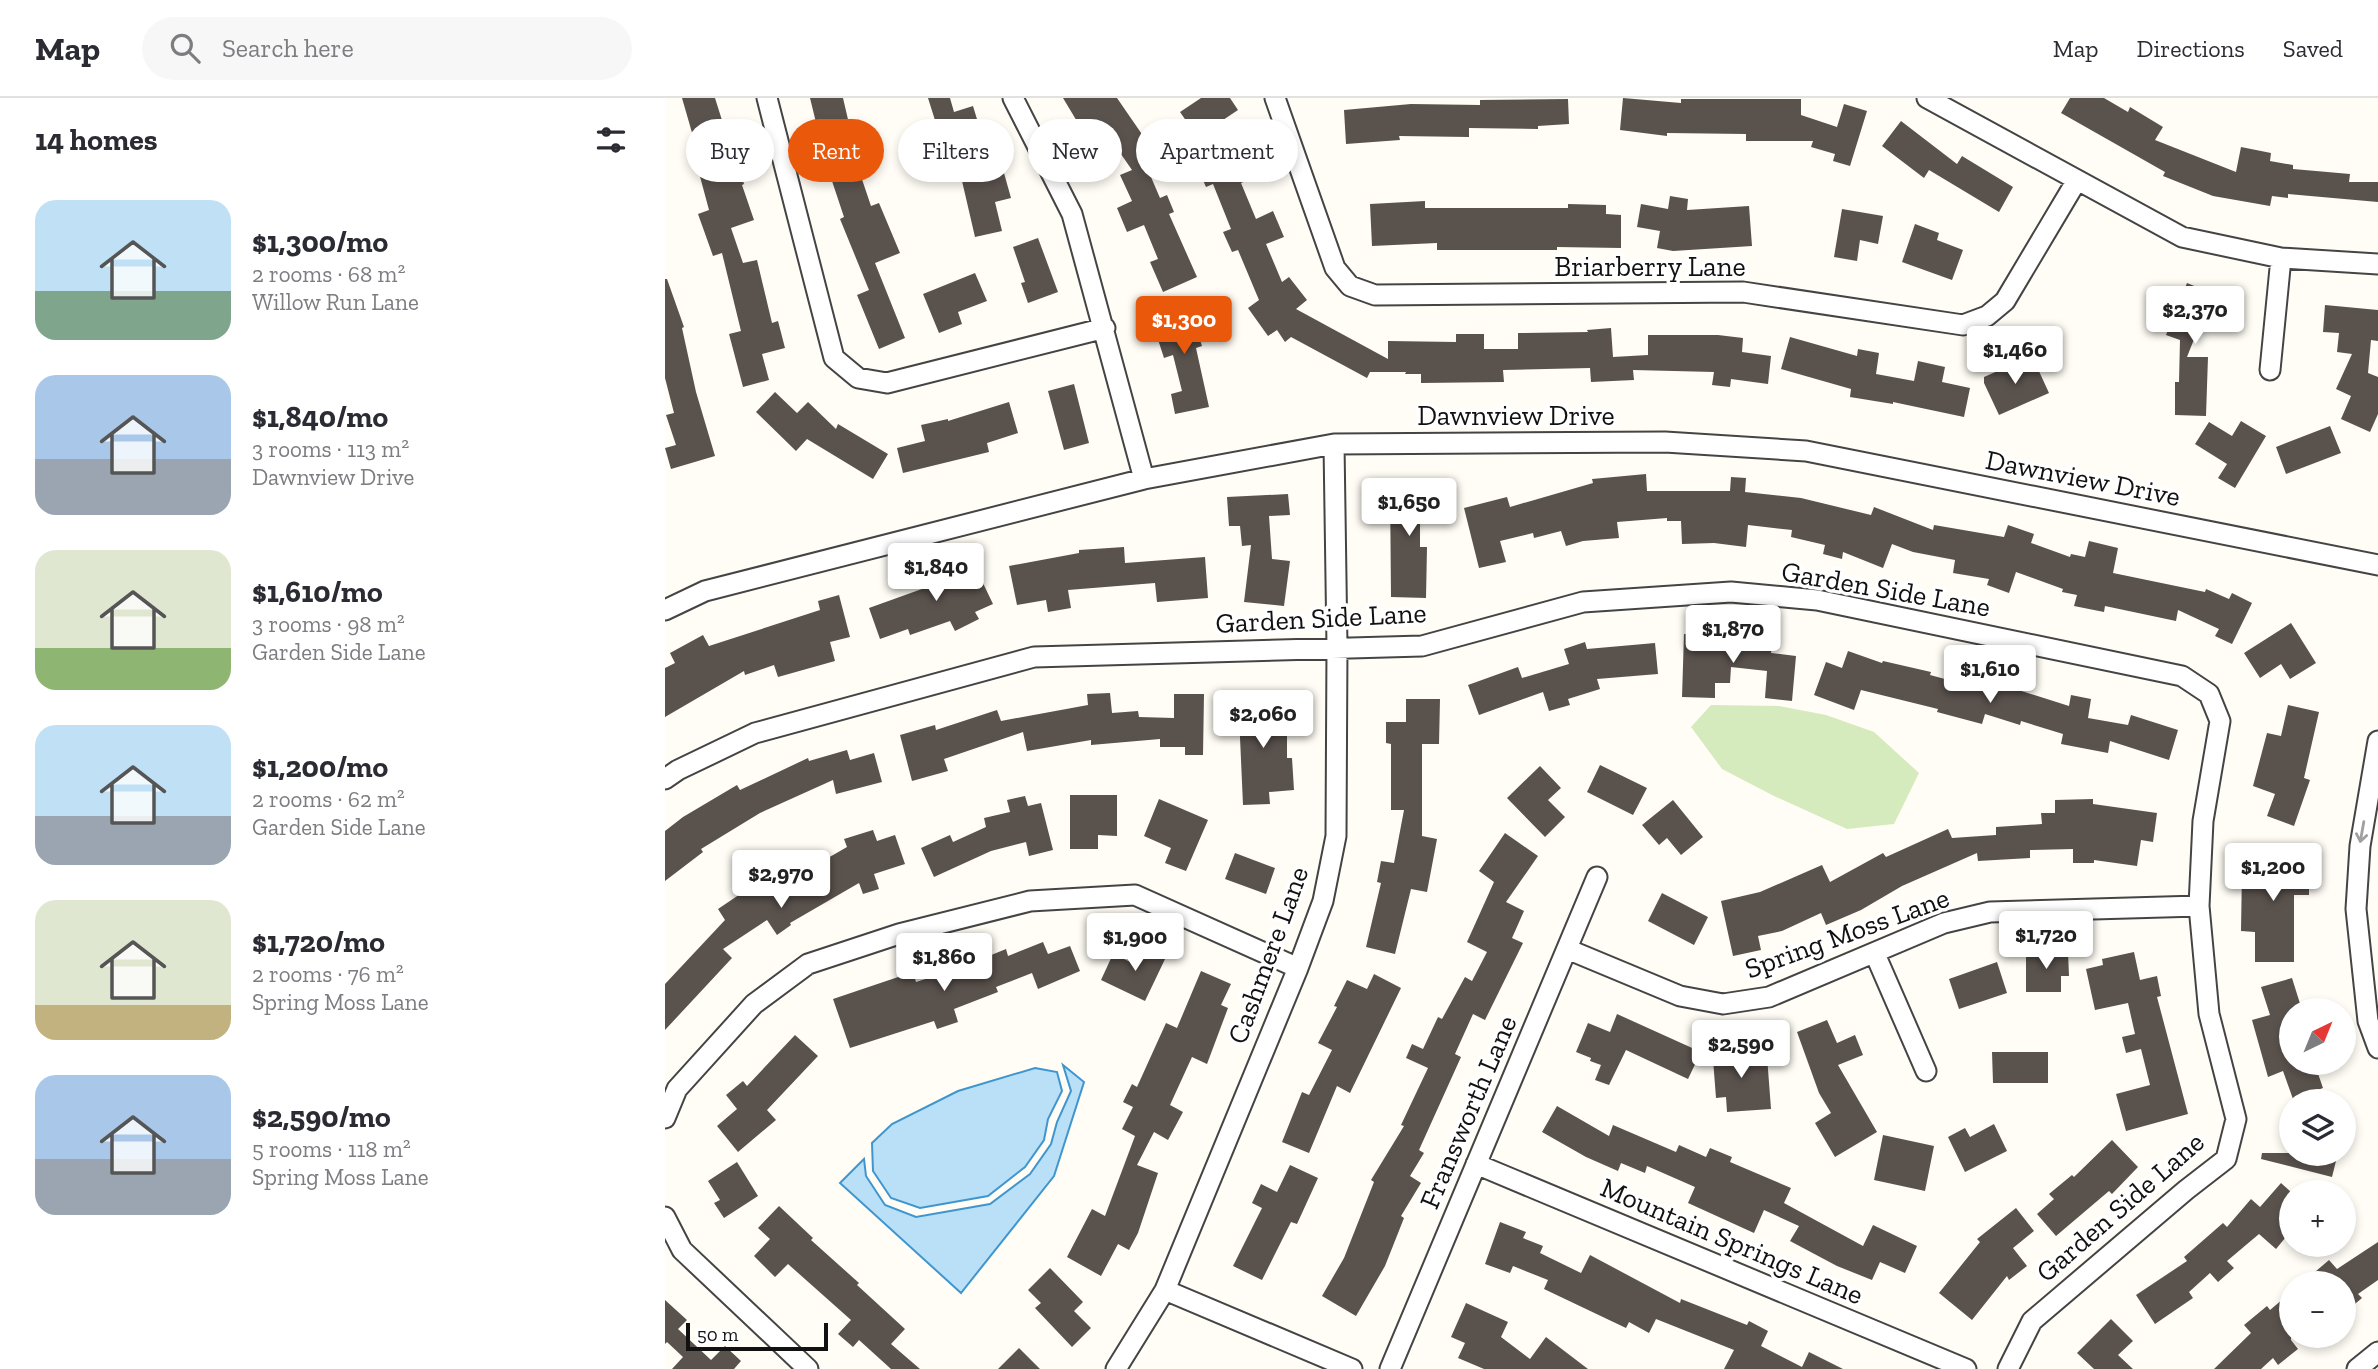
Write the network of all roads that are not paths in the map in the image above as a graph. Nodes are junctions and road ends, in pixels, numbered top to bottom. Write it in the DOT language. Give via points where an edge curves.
graph roads {
  1 [pos="767,98"];
  2 [pos="1013,98"];
  3 [pos="1275,98"];
  4 [pos="1927,98"];
  5 [pos="2077,180"];
  6 [pos="2281,258"];
  7 [pos="2378,264"];
  8 [pos="1105,328"];
  9 [pos="2270,370"];
  10 [pos="1334,444"];
  11 [pos="1144,479"];
  12 [pos="2378,565"];
  13 [pos="665,610"];
  14 [pos="1337,647"];
  15 [pos="2378,741"];
  16 [pos="665,779"];
  17 [pos="1597,877"];
  18 [pos="2199,906"];
  19 [pos="1567,949"];
  20 [pos="1875,954"];
  21 [pos="1298,968"];
  22 [pos="2378,1048"];
  23 [pos="1926,1071"];
  24 [pos="665,1118"];
  25 [pos="1476,1164"];
  26 [pos="665,1217"];
  27 [pos="1165,1290"];
  28 [pos="2378,1352"];
  29 [pos="808,1369"];
  30 [pos="1116,1369"];
  31 [pos="1352,1369"];
  32 [pos="1390,1369"];
  33 [pos="1966,1369"];
  34 [pos="2008,1369"];
  35 [pos="2357,1369"];
  1 -- 8 [label="street" via="834,358 857,378 887,383"];
  2 -- 8 [label="street" via="1072,214"];
  3 -- 5 [label="street, Briarberry Lane" via="1335,268 1350,286 1374,295 1743,292 1963,325 1987,316 2005,301"];
  4 -- 5 [label="street"];
  5 -- 6 [label="street" via="2182,237"];
  6 -- 7 [label="street"];
  6 -- 9 [label="street"];
  8 -- 11 [label="street"];
  10 -- 11 [label="street, Dawnview Drive"];
  10 -- 12 [label="street, Dawnview Drive" via="1665,442 1806,451"];
  10 -- 14 [label="street, Cashmere Lane"];
  11 -- 13 [label="street, Dawnview Drive" via="705,591"];
  14 -- 16 [label="street, Garden Side Lane" via="1034,657 755,733"];
  14 -- 18 [label="street, Garden Side Lane" via="1422,646 1583,602 1731,592 1817,600 2182,676 2209,694 2220,721 2203,821"];
  14 -- 21 [label="street, Cashmere Lane" via="1336,836 1323,901"];
  15 -- 22 [label="street, one-way" via="2360,846 2356,909 2368,1021"];
  17 -- 19 [label="street, Fransworth Lane"];
  18 -- 20 [label="street, Spring Moss Lane" via="1990,912 1944,923"];
  18 -- 34 [label="street, Garden Side Lane" via="2209,1014 2236,1119 2226,1159 2032,1321"];
  19 -- 20 [label="street, Spring Moss Lane" via="1680,996 1723,1004 1769,997"];
  19 -- 25 [label="street, Fransworth Lane"];
  20 -- 23 [label="street"];
  21 -- 24 [label="street" via="1135,895 1030,901 899,934 808,964 754,1004 677,1088"];
  21 -- 27 [label="street, Cashmere Lane"];
  25 -- 32 [label="street, Fransworth Lane"];
  25 -- 33 [label="street, Mountain Springs Lane"];
  26 -- 29 [label="street" via="683,1250"];
  27 -- 30 [label="street, Cashmere Lane"];
  27 -- 31 [label="street"];
  28 -- 35 [label="street"];
}
